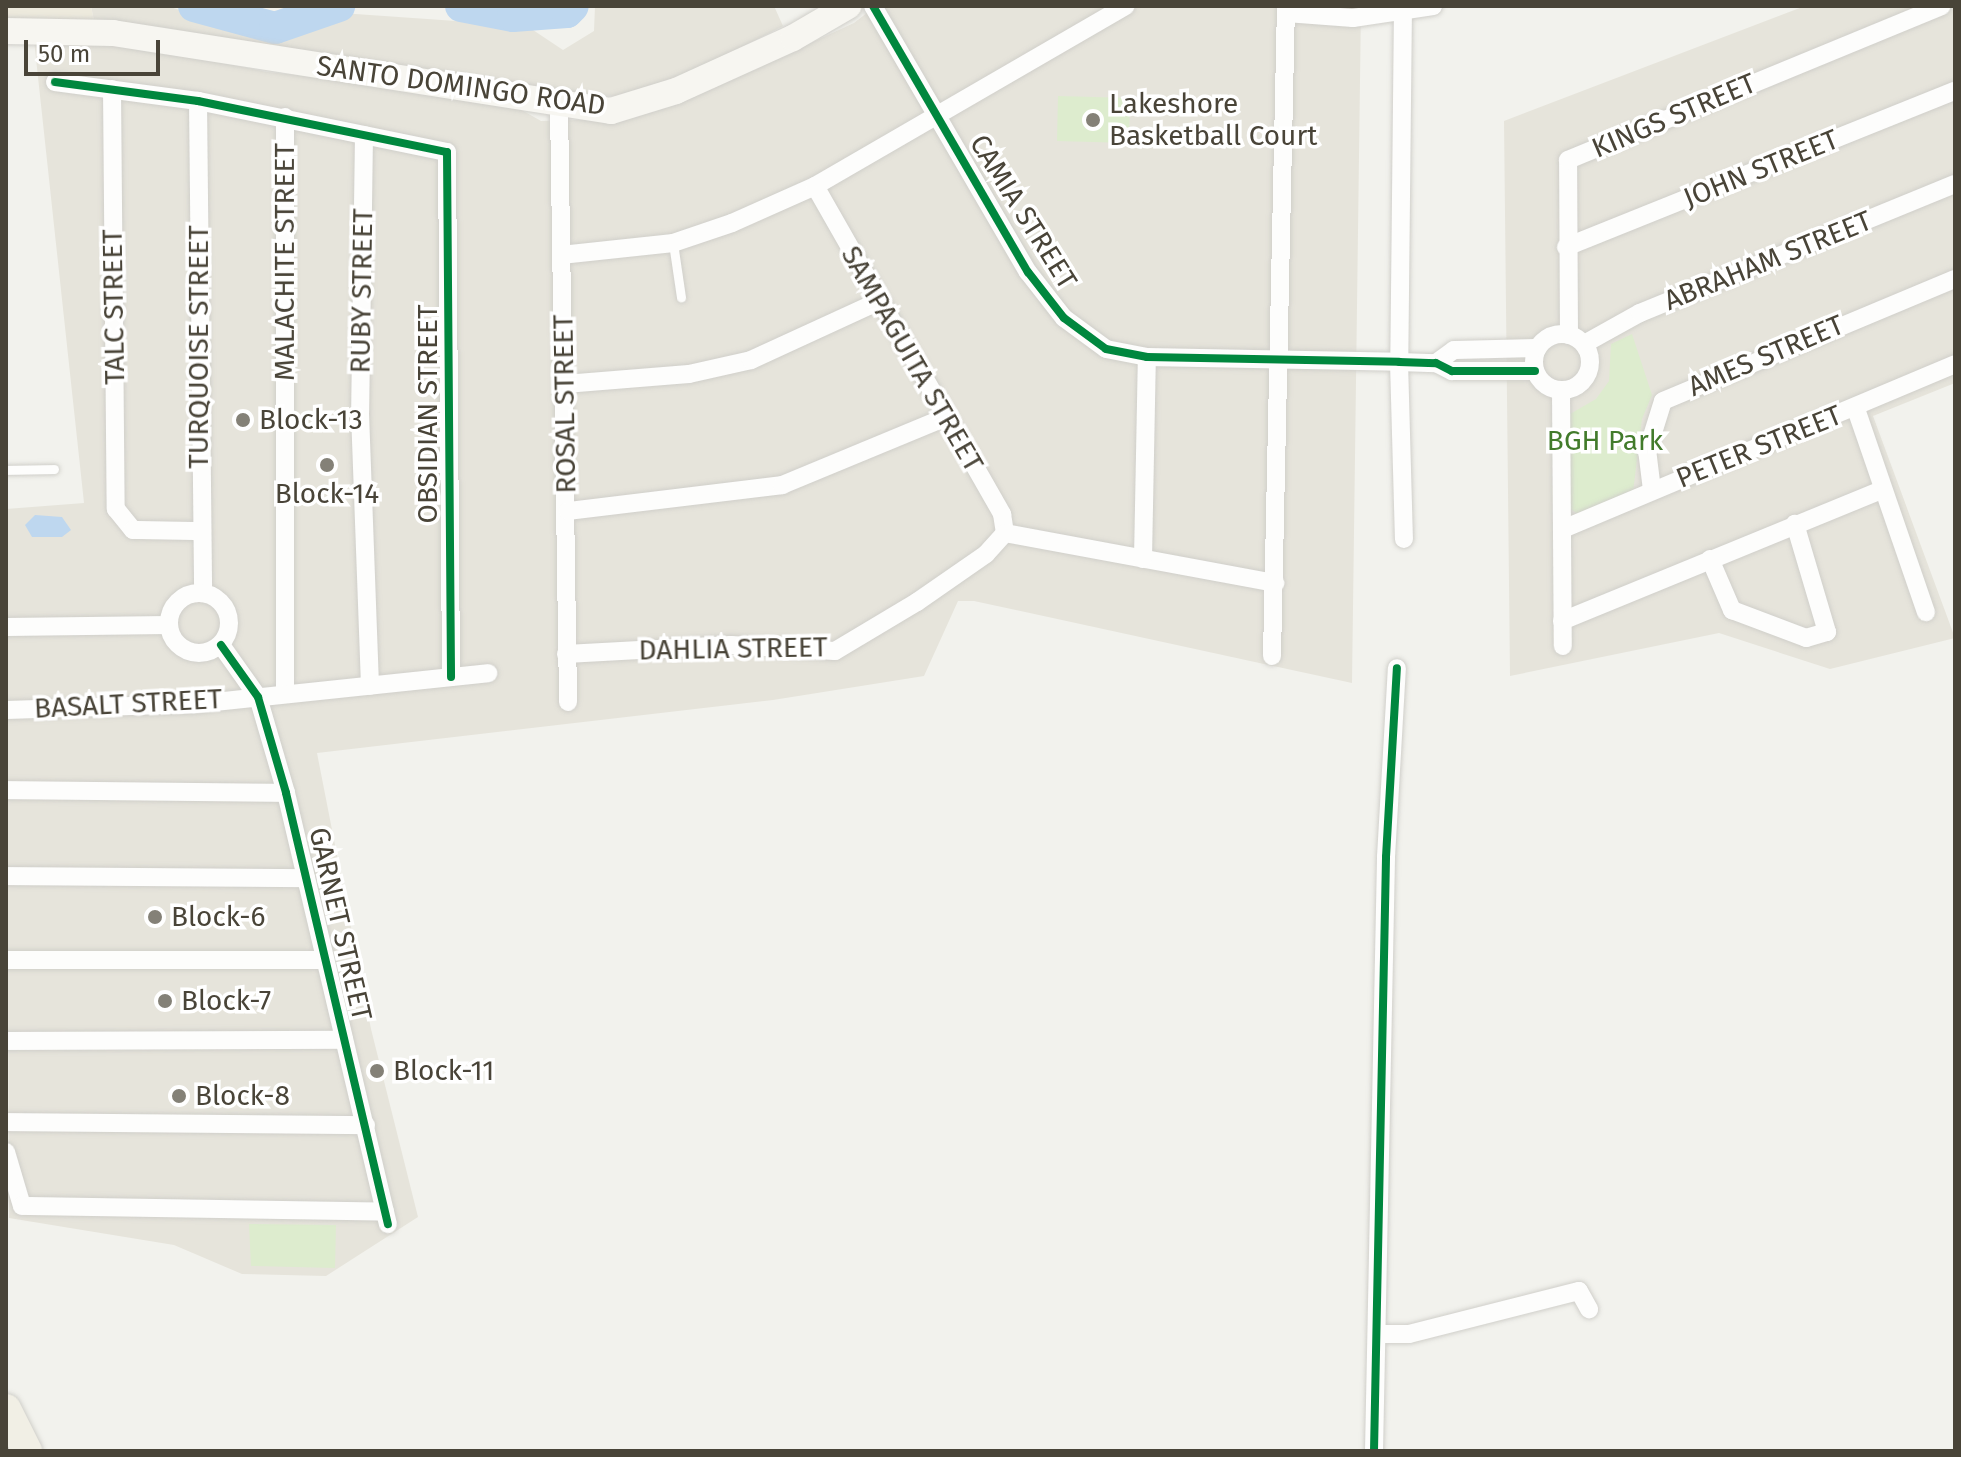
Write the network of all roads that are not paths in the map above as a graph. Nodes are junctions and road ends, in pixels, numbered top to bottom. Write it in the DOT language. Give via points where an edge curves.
graph roads {
  1 [pos="848,6"];
  2 [pos="873,6"];
  3 [pos="1126,6"];
  4 [pos="1433,6"];
  5 [pos="1941,6"];
  6 [pos="1286,9"];
  7 [pos="1403,10"];
  8 [pos="6,31"];
  9 [pos="55,82"];
  10 [pos="112,89"];
  11 [pos="1955,91"];
  12 [pos="198,101"];
  13 [pos="559,106"];
  14 [pos="936,113"];
  15 [pos="285,117"];
  16 [pos="364,135"];
  17 [pos="1955,184"];
  18 [pos="815,186"];
  19 [pos="673,243"];
  20 [pos="1566,247"];
  21 [pos="561,255"];
  22 [pos="1955,279"];
  23 [pos="681,297"];
  24 [pos="879,301"];
  25 [pos="1576,339"];
  26 [pos="1537,348"];
  27 [pos="1147,357"];
  28 [pos="1279,359"];
  29 [pos="1399,362"];
  30 [pos="1436,363"];
  31 [pos="1955,364"];
  32 [pos="1535,371"];
  33 [pos="565,384"];
  34 [pos="1561,391"];
  35 [pos="1856,409"];
  36 [pos="944,418"];
  37 [pos="54,469"];
  38 [pos="6,470"];
  39 [pos="1652,490"];
  40 [pos="1882,490"];
  41 [pos="568,511"];
  42 [pos="1795,524"];
  43 [pos="1563,529"];
  44 [pos="199,531"];
  45 [pos="1005,533"];
  46 [pos="1404,539"];
  47 [pos="1143,559"];
  48 [pos="1710,559"];
  49 [pos="1275,583"];
  50 [pos="203,593"];
  51 [pos="1926,612"];
  52 [pos="1562,621"];
  53 [pos="168,625"];
  54 [pos="6,627"];
  55 [pos="221,645"];
  56 [pos="1563,646"];
  57 [pos="566,654"];
  58 [pos="1272,656"];
  59 [pos="1397,668"];
  60 [pos="488,673"];
  61 [pos="451,677"];
  62 [pos="370,686"];
  63 [pos="285,694"];
  64 [pos="258,697"];
  65 [pos="568,702"];
  66 [pos="6,710"];
  67 [pos="6,790"];
  68 [pos="286,793"];
  69 [pos="6,876"];
  70 [pos="306,878"];
  71 [pos="6,960"];
  72 [pos="324,960"];
  73 [pos="344,1040"];
  74 [pos="6,1041"];
  75 [pos="6,1122"];
  76 [pos="366,1125"];
  77 [pos="6,1152"];
  78 [pos="1589,1309"];
  79 [pos="1380,1334"];
  80 [pos="6,1409"];
  81 [pos="27,1451"];
  82 [pos="1374,1451"];
  1 -- 13 [label="street, SANTO DOMINGO ROAD" via="793,38 676,91 611,111"];
  2 -- 14 [label="street, CAMIA STREET"];
  3 -- 14 [label="street"];
  4 -- 7 [label="street"];
  5 -- 20 [label="street, KINGS STREET" via="1568,160"];
  6 -- 7 [label="street" via="1353,18"];
  6 -- 28 [label="street"];
  7 -- 29 [label="street"];
  8 -- 13 [label="street, SANTO DOMINGO ROAD" via="113,33"];
  9 -- 10 [label="street"];
  10 -- 12 [label="street"];
  10 -- 44 [label="street, TALC STREET" via="116,509 133,530"];
  11 -- 20 [label="street, JOHN STREET"];
  12 -- 15 [label="street"];
  12 -- 44 [label="street, TURQUOISE STREET"];
  13 -- 21 [label="street, ROSAL STREET"];
  14 -- 18 [label="street"];
  14 -- 27 [label="street, CAMIA STREET" via="1028,272 1064,318 1106,349"];
  15 -- 16 [label="street"];
  15 -- 63 [label="street, MALACHITE STREET"];
  16 -- 61 [label="street, OBSIDIAN STREET" via="447,152"];
  16 -- 62 [label="street, RUBY STREET" via="360,413"];
  17 -- 25 [label="street, ABRAHAM STREET"];
  18 -- 19 [label="street"];
  18 -- 24 [label="street, SAMPAGUITA STREET"];
  19 -- 21 [label="street"];
  19 -- 23 [label="lane"];
  20 -- 25 [label="street, KINGS STREET"];
  21 -- 33 [label="street, ROSAL STREET"];
  22 -- 39 [label="street, AMES STREET" via="1663,401 1647,452"];
  24 -- 33 [label="street" via="751,360 689,374"];
  24 -- 36 [label="street, SAMPAGUITA STREET"];
  25 -- 26 [label="street" via="1551,336"];
  25 -- 34 [label="street" via="1590,361 1585,378"];
  26 -- 30 [label="street" via="1454,350"];
  26 -- 32 [label="street"];
  27 -- 28 [label="street, CAMIA STREET"];
  27 -- 47 [label="street"];
  28 -- 29 [label="street, CAMIA STREET"];
  28 -- 49 [label="street"];
  29 -- 30 [label="street, CAMIA STREET"];
  29 -- 46 [label="street"];
  30 -- 32 [label="street" via="1452,371"];
  31 -- 35 [label="street, PETER STREET"];
  32 -- 34 [label="street" via="1545,385"];
  33 -- 41 [label="street, ROSAL STREET"];
  34 -- 43 [label="street"];
  35 -- 39 [label="street, PETER STREET"];
  35 -- 40 [label="street"];
  36 -- 41 [label="street" via="782,485"];
  36 -- 45 [label="street, SAMPAGUITA STREET" via="1002,514"];
  37 -- 38 [label="lane"];
  39 -- 43 [label="street, PETER STREET"];
  40 -- 42 [label="street"];
  40 -- 51 [label="street"];
  41 -- 57 [label="street, ROSAL STREET"];
  42 -- 48 [label="street"];
  42 -- 48 [label="street" via="1827,632 1806,638 1732,610"];
  43 -- 52 [label="street"];
  44 -- 50 [label="street, TURQUOISE STREET"];
  45 -- 47 [label="street"];
  45 -- 57 [label="street, DAHLIA STREET" via="986,554 870,635 835,651 731,645"];
  47 -- 49 [label="street"];
  48 -- 52 [label="street"];
  49 -- 58 [label="street"];
  50 -- 53 [label="street" via="181,599"];
  50 -- 55 [label="street" via="214,596 228,613 230,624"];
  52 -- 56 [label="street"];
  53 -- 54 [label="street"];
  53 -- 55 [label="street" via="186,650 211,651"];
  55 -- 64 [label="street, GARNET STREET"];
  57 -- 65 [label="street, ROSAL STREET"];
  59 -- 79 [label="street" via="1386,857"];
  60 -- 61 [label="street, BASALT STREET"];
  61 -- 62 [label="street, BASALT STREET"];
  62 -- 63 [label="street, BASALT STREET"];
  63 -- 64 [label="street, BASALT STREET"];
  64 -- 66 [label="street, BASALT STREET"];
  64 -- 68 [label="street, GARNET STREET"];
  67 -- 68 [label="street"];
  68 -- 70 [label="street, GARNET STREET"];
  69 -- 70 [label="street"];
  70 -- 72 [label="street, GARNET STREET"];
  71 -- 72 [label="street"];
  72 -- 73 [label="street, GARNET STREET"];
  73 -- 74 [label="street"];
  73 -- 76 [label="street, GARNET STREET"];
  75 -- 76 [label="street"];
  76 -- 77 [label="street, GARNET STREET" via="387,1218 22,1206"];
  78 -- 79 [label="street" via="1579,1291 1409,1334"];
  79 -- 82 [label="street"];
  80 -- 81 [label="main road"];
}
